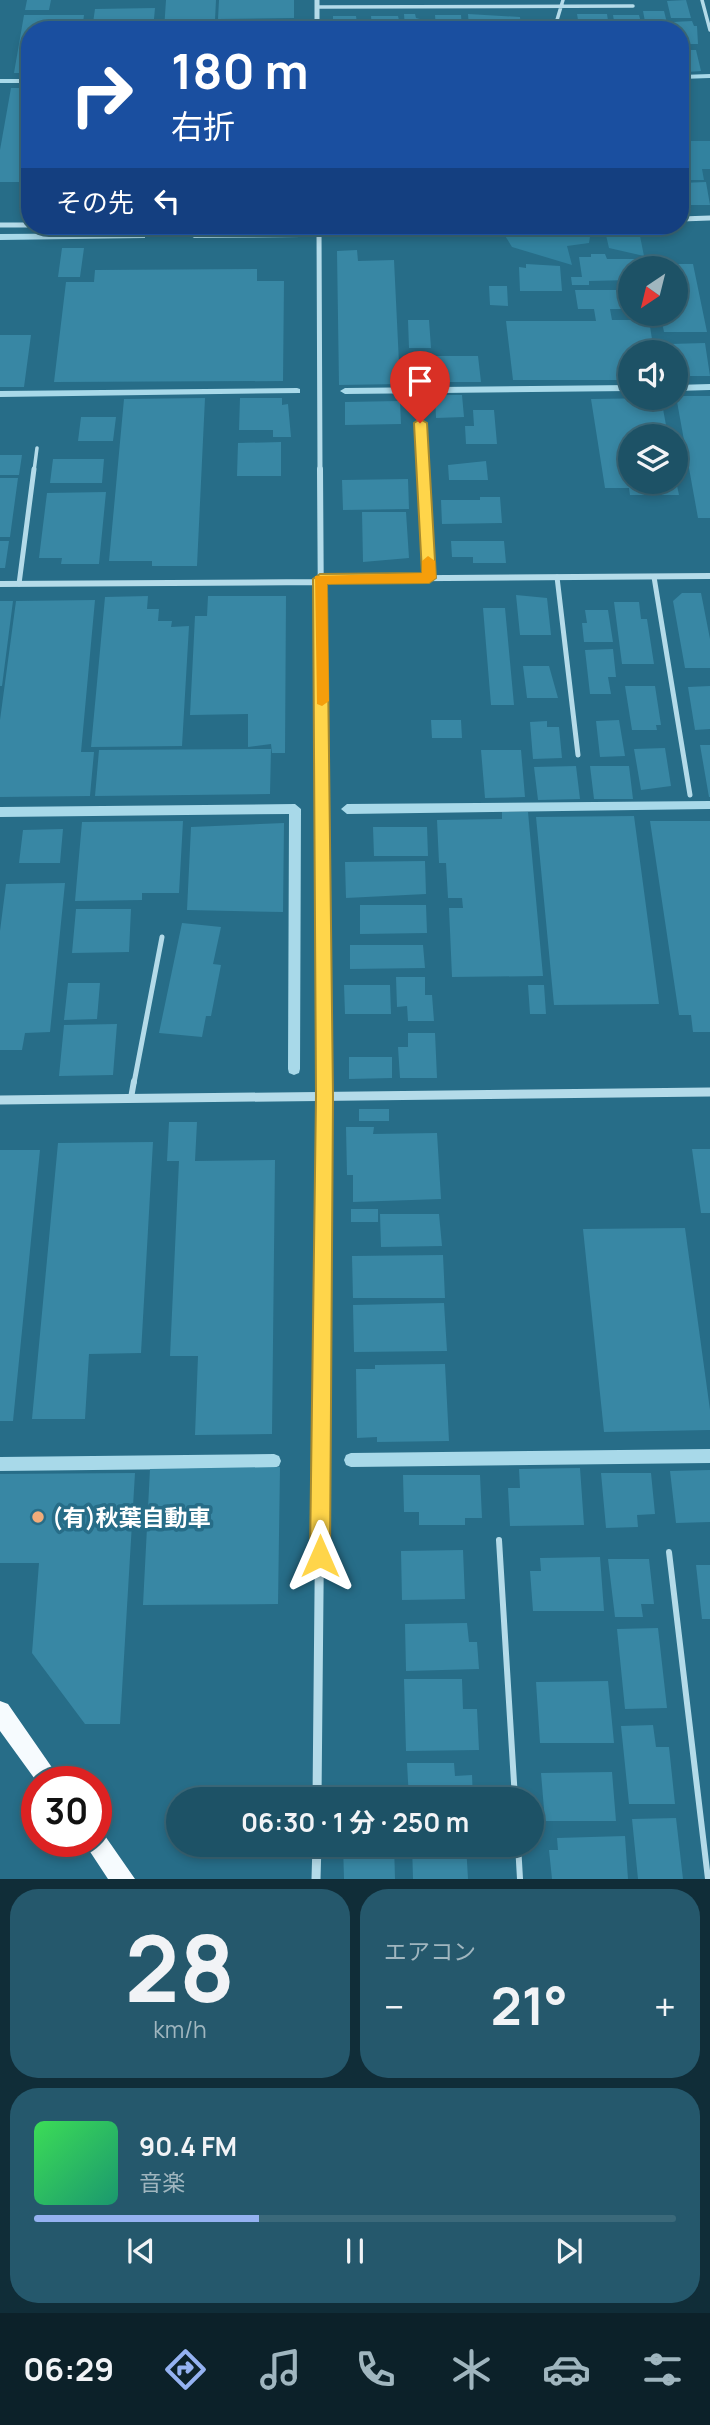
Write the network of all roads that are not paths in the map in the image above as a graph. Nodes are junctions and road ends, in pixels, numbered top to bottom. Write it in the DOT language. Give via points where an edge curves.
graph roads {
  1 [pos="317,0"];
  2 [pos="563,0"];
  3 [pos="702,0"];
  4 [pos="561,6"];
  5 [pos="633,6"];
  6 [pos="317,7"];
  7 [pos="317,21"];
  8 [pos="557,21"];
  9 [pos="710,30"];
  10 [pos="710,218"];
  11 [pos="689,219"];
  12 [pos="0,225"];
  13 [pos="21,225"];
  14 [pos="319,235"];
  15 [pos="419,397"];
  16 [pos="37,448"];
  17 [pos="654,576"];
  18 [pos="710,576"];
  19 [pos="557,577"];
  20 [pos="429,578"];
  21 [pos="320,580"];
  22 [pos="0,584"];
  23 [pos="19,584"];
  24 [pos="578,755"];
  25 [pos="690,795"];
  26 [pos="162,937"];
  27 [pos="710,1092"];
  28 [pos="324,1096"];
  29 [pos="131,1098"];
  30 [pos="0,1100"];
  31 [pos="499,1540"];
  32 [pos="669,1552"];
  33 [pos="0,1712"];
  34 [pos="39,1766"];
  35 [pos="317,1787"];
  36 [pos="514,1787"];
  37 [pos="107,1857"];
  38 [pos="317,1857"];
  39 [pos="519,1857"];
  40 [pos="123,1879"];
  41 [pos="316,1879"];
  42 [pos="520,1879"];
  43 [pos="708,1879"];
  1 -- 6 [label="street"];
  2 -- 4 [label="lane"];
  3 -- 9 [label="lane"];
  4 -- 5 [label="lane"];
  4 -- 6 [label="lane"];
  4 -- 8 [label="lane"];
  6 -- 7 [label="street"];
  10 -- 11 [label="street"];
  12 -- 13 [label="street"];
  14 -- 21 [label="street"];
  15 -- 20 [label="lane"];
  16 -- 23 [label="lane"];
  17 -- 18 [label="street"];
  17 -- 19 [label="street"];
  17 -- 25 [label="lane"];
  19 -- 20 [label="street"];
  19 -- 24 [label="lane"];
  20 -- 21 [label="street"];
  21 -- 23 [label="street"];
  21 -- 28 [label="street"];
  22 -- 23 [label="street"];
  26 -- 29 [label="lane"];
  27 -- 28 [label="street"];
  28 -- 29 [label="street"];
  28 -- 35 [label="street"];
  29 -- 30 [label="street"];
  31 -- 36 [label="lane"];
  32 -- 43 [label="lane"];
  33 -- 34 [label="main road"];
  37 -- 40 [label="main road"];
  38 -- 41 [label="street"];
  39 -- 42 [label="lane"];
}
